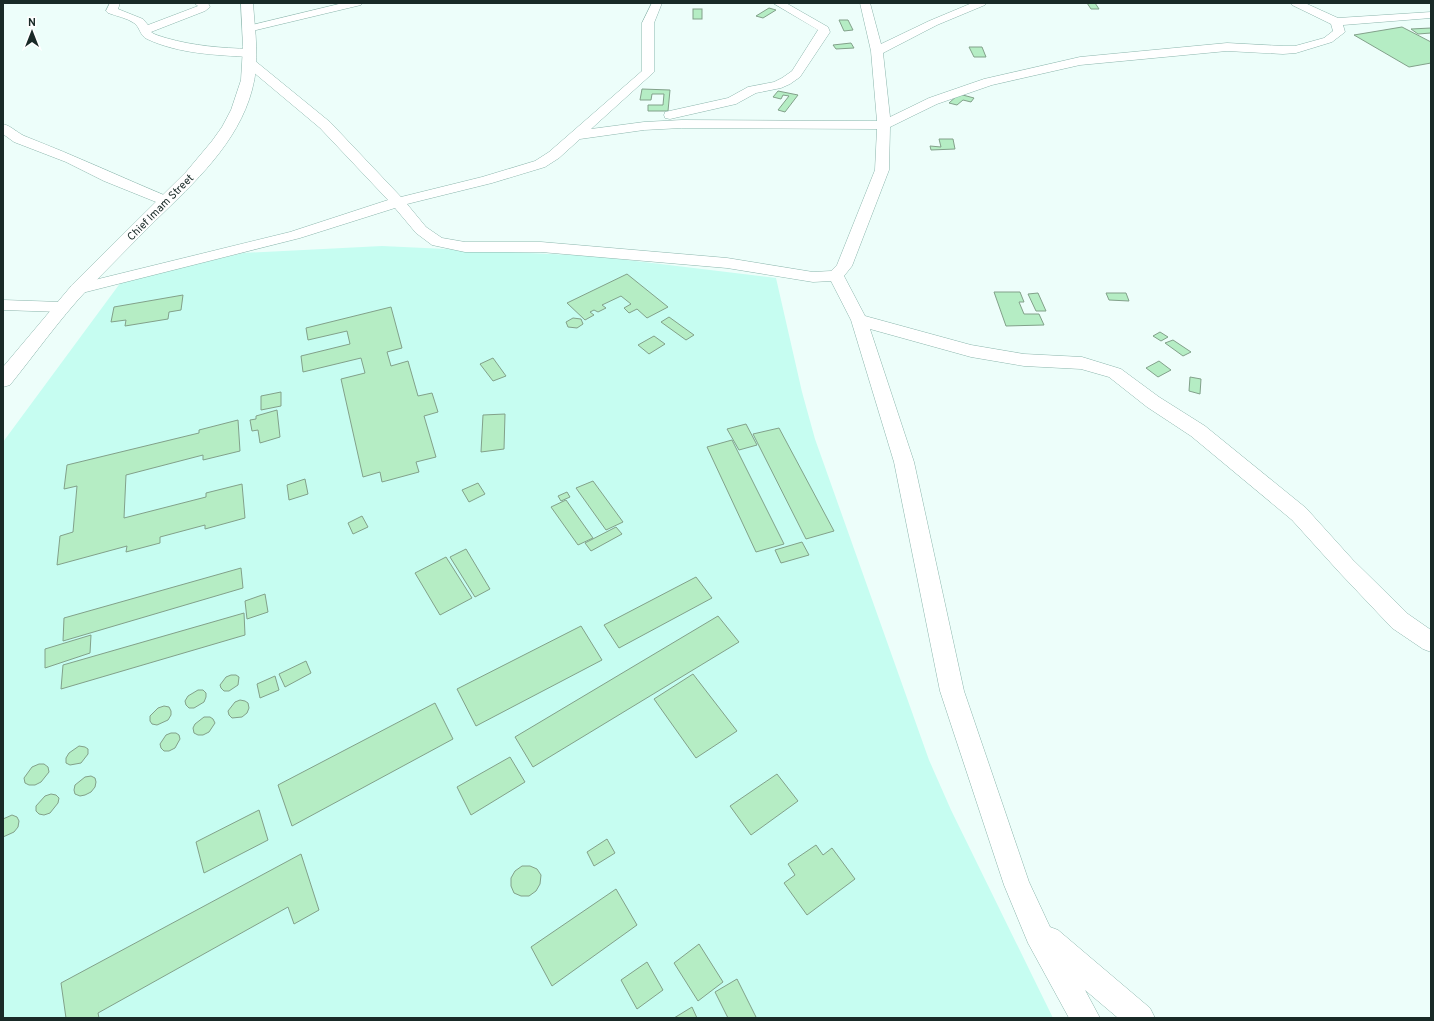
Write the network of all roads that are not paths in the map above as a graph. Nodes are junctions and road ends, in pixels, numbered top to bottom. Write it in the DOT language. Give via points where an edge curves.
graph roads {
  1 [pos="115,3"];
  2 [pos="199,3"];
  3 [pos="247,3"];
  4 [pos="358,3"];
  5 [pos="657,3"];
  6 [pos="778,3"];
  7 [pos="864,3"];
  8 [pos="981,3"];
  9 [pos="1296,3"];
  10 [pos="942,10"];
  11 [pos="1431,15"];
  12 [pos="1336,22"];
  13 [pos="933,23"];
  14 [pos="248,29"];
  15 [pos="145,30"];
  16 [pos="877,51"];
  17 [pos="250,58"];
  18 [pos="884,125"];
  19 [pos="644,126"];
  20 [pos="3,128"];
  21 [pos="578,135"];
  22 [pos="166,201"];
  23 [pos="398,202"];
  24 [pos="836,276"];
  25 [pos="78,289"];
  26 [pos="3,305"];
  27 [pos="61,307"];
  28 [pos="858,320"];
  29 [pos="3,380"];
  30 [pos="1431,642"];
  31 [pos="1038,932"];
  32 [pos="1085,1018"];
  33 [pos="1140,1018"];
  1 -- 15 [label="street" via="112,11 139,21"];
  2 -- 15 [label="street" via="204,7"];
  3 -- 14 [label="street, Chief Imam Street"];
  4 -- 14 [label="street"];
  5 -- 21 [label="street" via="648,23 648,72"];
  6 -- 19 [label="street" via="824,29 796,74 777,85 752,90 732,101 670,115"];
  7 -- 16 [label="street"];
  8 -- 13 [label="street"];
  9 -- 12 [label="street"];
  10 -- 13 [label="street"];
  11 -- 12 [label="street"];
  12 -- 18 [label="street" via="1339,32 1328,40 1296,49 1227,47 1147,53 1045,68 988,82 933,101"];
  13 -- 16 [label="street"];
  14 -- 17 [label="street, Chief Imam Street"];
  15 -- 17 [label="street" via="154,38 192,49"];
  16 -- 18 [label="street"];
  17 -- 22 [label="street, Chief Imam Street" via="245,90 239,110 231,124 191,176"];
  17 -- 23 [label="street" via="325,125"];
  18 -- 19 [label="street" via="714,123"];
  18 -- 24 [label="street" via="882,170 844,266"];
  19 -- 21 [label="street"];
  20 -- 22 [label="street" via="24,141"];
  21 -- 23 [label="street" via="540,164"];
  22 -- 25 [label="street, Chief Imam Street"];
  23 -- 24 [label="street" via="421,230 437,242 465,247 541,247 727,264 813,277"];
  23 -- 25 [label="street" via="295,235"];
  24 -- 28 [label="street"];
  25 -- 27 [label="street, Chief Imam Street"];
  26 -- 27 [label="street"];
  27 -- 29 [label="street, Chief Imam Street"];
  28 -- 30 [label="street" via="971,351 1024,360 1082,363 1115,373 1153,402 1198,431 1299,514 1400,621"];
  28 -- 31 [label="street" via="904,462 952,691 1017,885"];
  31 -- 32 [label="street"];
  31 -- 33 [label="street"];
}
